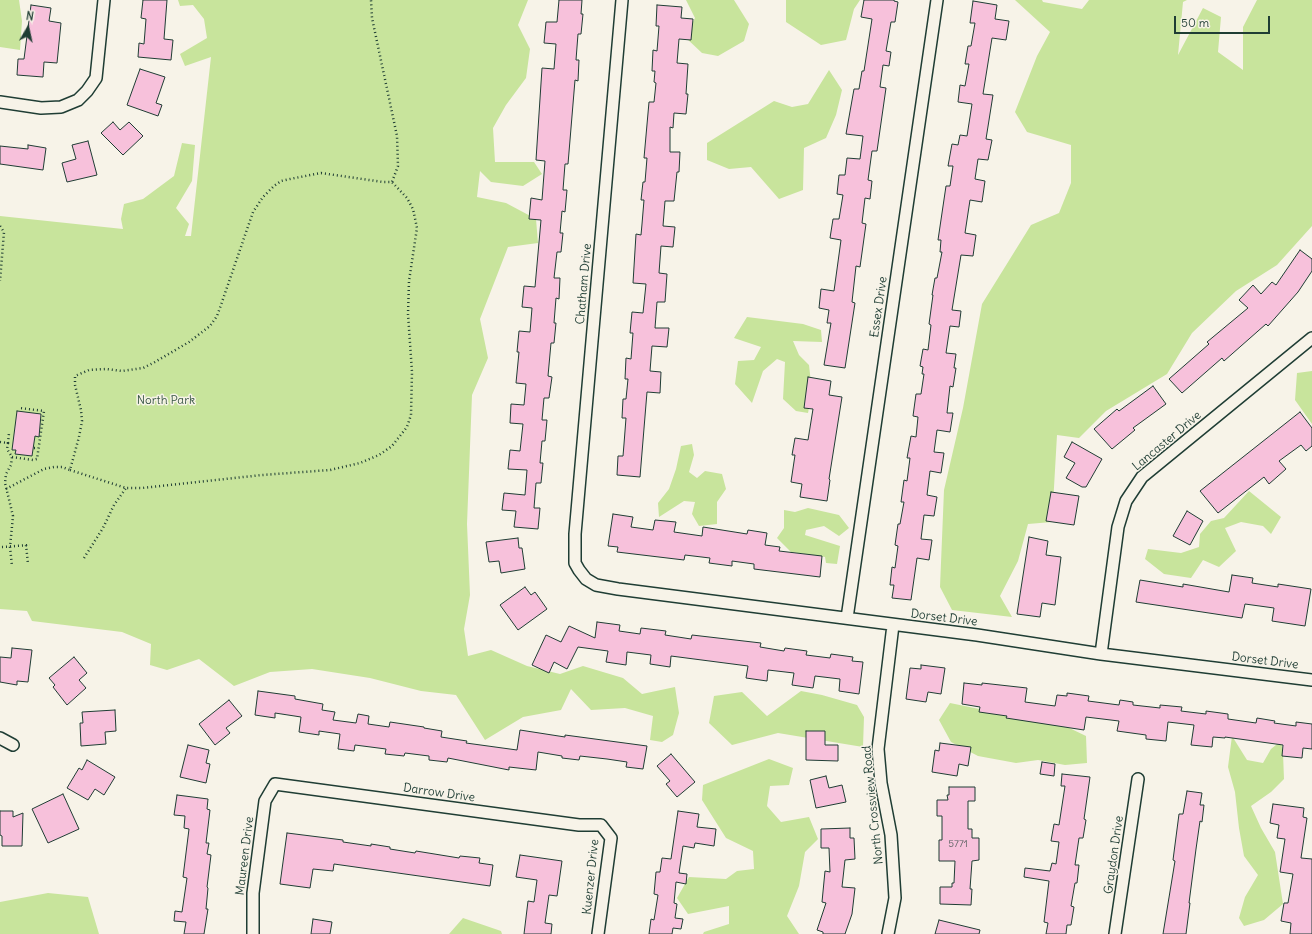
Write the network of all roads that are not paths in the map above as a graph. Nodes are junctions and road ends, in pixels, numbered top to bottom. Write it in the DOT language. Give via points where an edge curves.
graph roads {
  1 [pos="104,0"];
  2 [pos="622,0"];
  3 [pos="937,0"];
  4 [pos="0,102"];
  5 [pos="1312,338"];
  6 [pos="578,570"];
  7 [pos="847,618"];
  8 [pos="893,625"];
  9 [pos="1101,654"];
  10 [pos="1312,680"];
  11 [pos="0,738"];
  12 [pos="13,746"];
  13 [pos="1138,779"];
  14 [pos="274,784"];
  15 [pos="601,825"];
  16 [pos="253,934"];
  17 [pos="598,934"];
  18 [pos="888,934"];
  19 [pos="1115,934"];
  1 -- 4 [label="street" via="96,78 88,91 78,100 61,107 41,108"];
  2 -- 6 [label="street, Chatham Drive" via="575,534 574,558"];
  3 -- 7 [label="street, Essex Drive"];
  5 -- 9 [label="street, Lancaster Drive" via="1142,477 1126,501 1118,527"];
  6 -- 7 [label="street, Dorset Drive" via="596,585"];
  7 -- 8 [label="street, Dorset Drive"];
  8 -- 9 [label="street, Dorset Drive"];
  8 -- 18 [label="street, North Crossview Road" via="878,749 881,783 891,835 895,898"];
  9 -- 10 [label="street, Dorset Drive"];
  11 -- 12 [label="street"];
  13 -- 19 [label="street, Graydon Drive"];
  14 -- 15 [label="street, Darrow Drive" via="579,825"];
  14 -- 16 [label="street, Maureen Drive" via="265,801 252,893"];
  15 -- 17 [label="street, Kuenzer Drive" via="611,838"];
}
